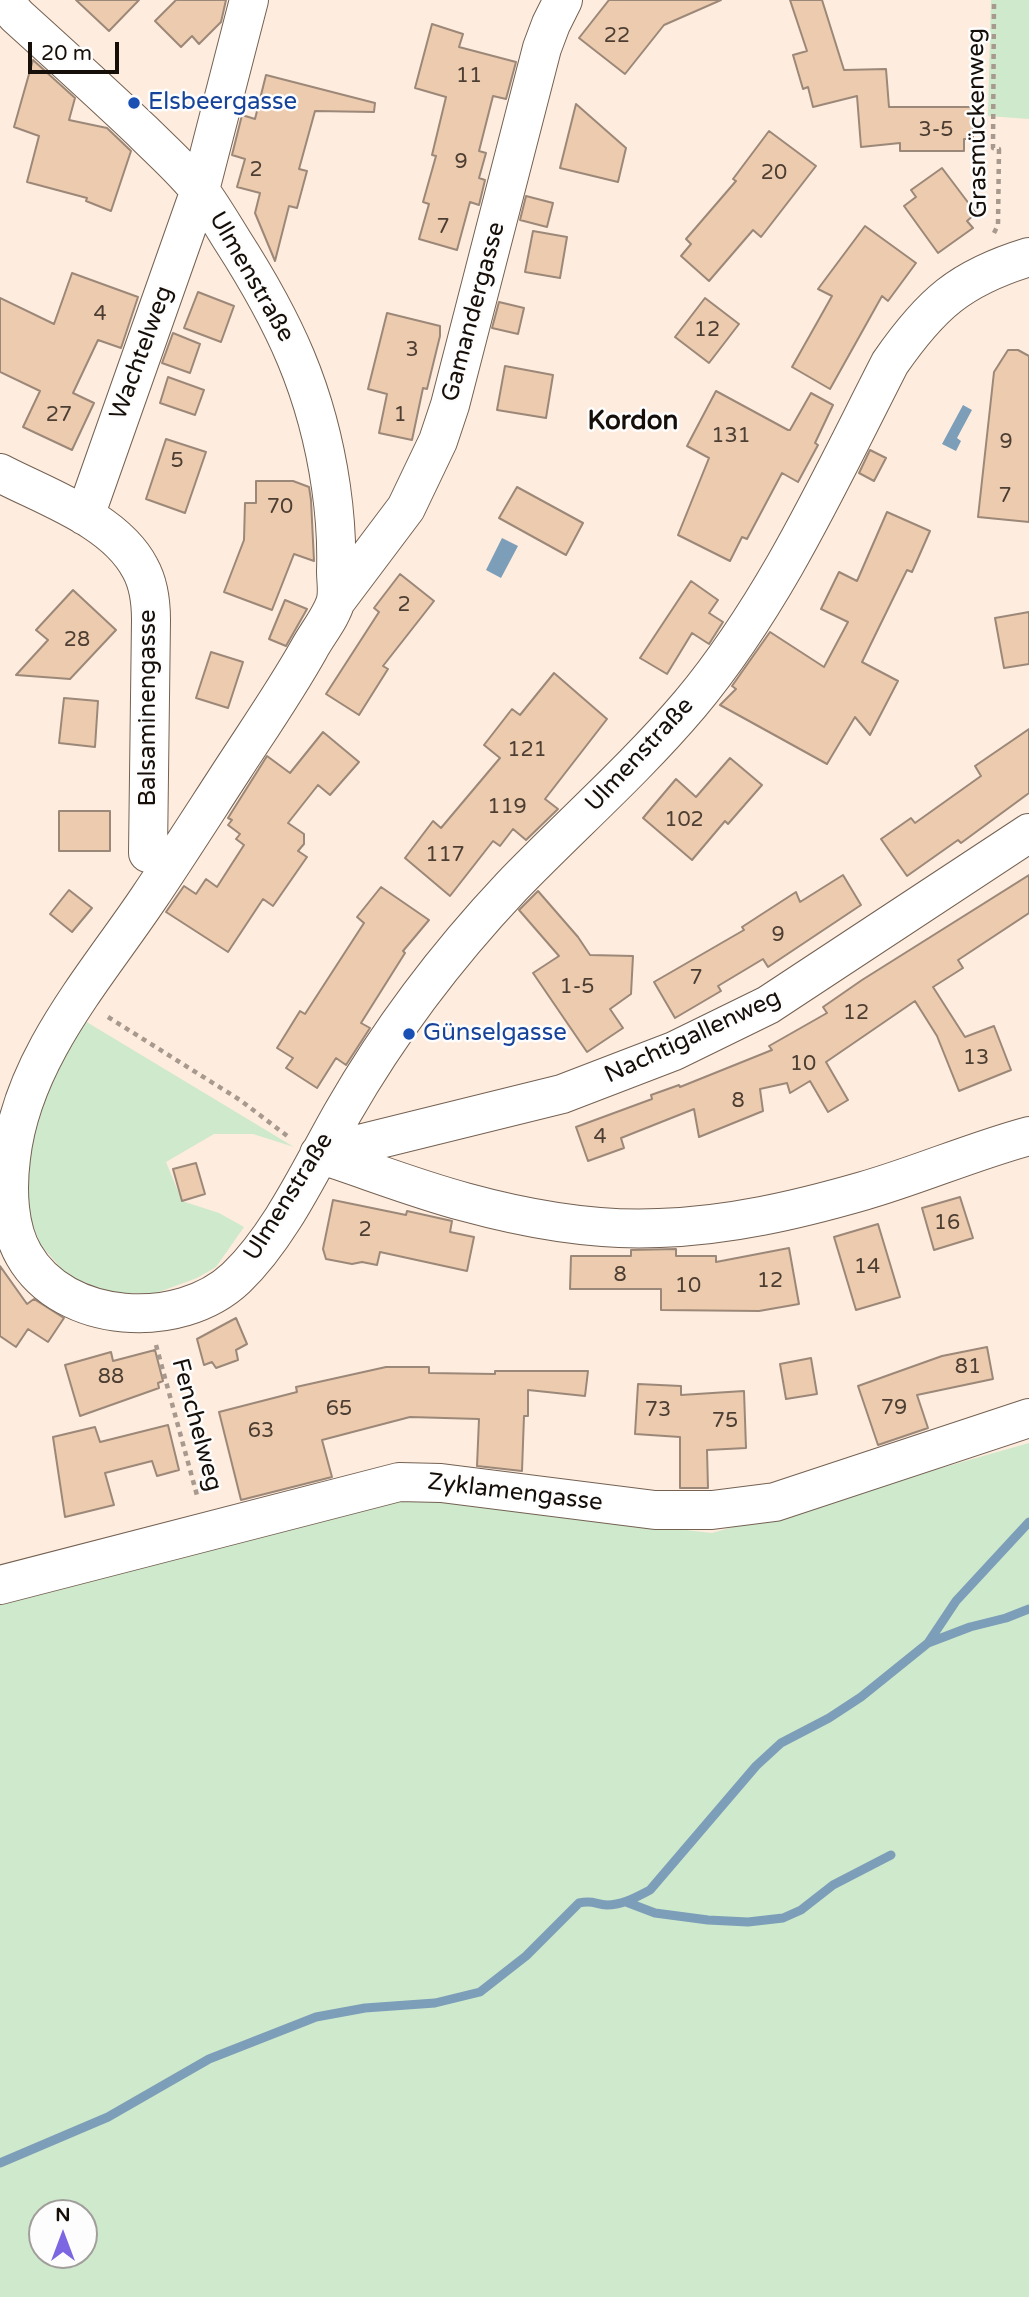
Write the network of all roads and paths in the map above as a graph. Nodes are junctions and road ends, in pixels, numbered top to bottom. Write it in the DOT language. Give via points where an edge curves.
graph roads {
  1 [pos="3,0"];
  2 [pos="249,0"];
  3 [pos="563,0"];
  4 [pos="994,0"];
  5 [pos="200,190"];
  6 [pos="994,238"];
  7 [pos="1029,257"];
  8 [pos="0,473"];
  9 [pos="85,516"];
  10 [pos="336,601"];
  11 [pos="1029,833"];
  12 [pos="148,853"];
  13 [pos="105,1015"];
  14 [pos="1029,1136"];
  15 [pos="318,1157"];
  16 [pos="156,1343"];
  17 [pos="1029,1418"];
  18 [pos="206,1530"];
  19 [pos="0,1585"];
  1 -- 5 [label="street, Ulmenstraße"];
  2 -- 5 [label="street"];
  3 -- 10 [label="street, Gamandergasse" via="542,48 438,441 406,508"];
  4 -- 6 [label="path, Grasmückenweg" via="993,148 999,149"];
  5 -- 9 [label="street, Wachtelweg"];
  5 -- 10 [label="street, Ulmenstraße" via="281,320 313,399 333,503"];
  7 -- 15 [label="street, Ulmenstraße" via="999,266 958,288 931,309 908,337 890,363 779,579 739,640 658,740 510,889 431,977 346,1105"];
  8 -- 9 [label="street, Balsaminengasse"];
  9 -- 12 [label="street, Balsaminengasse" via="129,551 141,569 150,601"];
  10 -- 15 [label="street, Ulmenstraße" via="293,677 35,1070 18,1113 11,1155 12,1221 21,1252 38,1274 63,1294 98,1308 148,1314 194,1304 232,1283 275,1228"];
  11 -- 15 [label="street, Nachtigallenweg" via="768,1005 674,1051 562,1094"];
  13 -- 15 [label="path" via="240,1100"];
  14 -- 15 [label="street" via="864,1191 724,1222 659,1228 593,1226 528,1217"];
  16 -- 18 [label="path, Fenchelweg"];
  17 -- 18 [label="street, Zyklamengasse" via="775,1502 740,1508 654,1510 421,1481 374,1487"];
  18 -- 19 [label="street, Zyklamengasse"];
}
